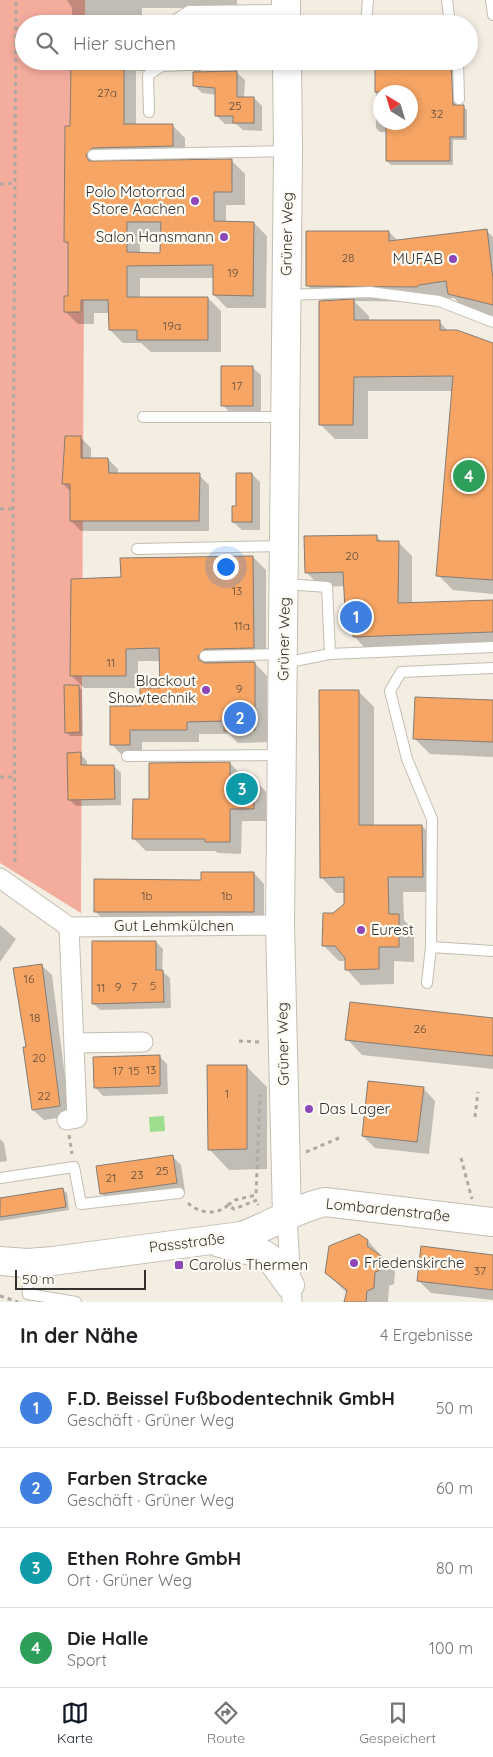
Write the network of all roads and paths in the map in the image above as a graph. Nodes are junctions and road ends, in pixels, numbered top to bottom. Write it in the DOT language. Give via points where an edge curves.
graph roads {
  1 [pos="16,0"];
  2 [pos="368,0"];
  3 [pos="447,0"];
  4 [pos="491,0"];
  5 [pos="286,11"];
  6 [pos="16,15"];
  7 [pos="183,15"];
  8 [pos="367,15"];
  9 [pos="449,15"];
  10 [pos="493,15"];
  11 [pos="16,70"];
  12 [pos="156,70"];
  13 [pos="287,70"];
  14 [pos="458,70"];
  15 [pos="459,99"];
  16 [pos="149,112"];
  17 [pos="288,152"];
  18 [pos="93,155"];
  19 [pos="15,183"];
  20 [pos="0,184"];
  21 [pos="286,295"];
  22 [pos="493,322"];
  23 [pos="144,417"];
  24 [pos="286,417"];
  25 [pos="0,509"];
  26 [pos="13,510"];
  27 [pos="285,546"];
  28 [pos="136,549"];
  29 [pos="284,584"];
  30 [pos="493,646"];
  31 [pos="330,654"];
  32 [pos="204,656"];
  33 [pos="283,659"];
  34 [pos="493,668"];
  35 [pos="282,755"];
  36 [pos="128,756"];
  37 [pos="0,777"];
  38 [pos="13,777"];
  39 [pos="15,862"];
  40 [pos="0,878"];
  41 [pos="280,925"];
  42 [pos="68,926"];
  43 [pos="431,947"];
  44 [pos="493,951"];
  45 [pos="428,983"];
  46 [pos="239,1041"];
  47 [pos="143,1042"];
  48 [pos="74,1043"];
  49 [pos="261,1047"];
  50 [pos="260,1090"];
  51 [pos="478,1092"];
  52 [pos="475,1117"];
  53 [pos="67,1120"];
  54 [pos="339,1138"];
  55 [pos="301,1154"];
  56 [pos="461,1158"];
  57 [pos="74,1167"];
  58 [pos="0,1178"];
  59 [pos="179,1193"];
  60 [pos="471,1195"];
  61 [pos="228,1206"];
  62 [pos="287,1218"];
  63 [pos="493,1222"];
  64 [pos="211,1241"];
  65 [pos="13,1262"];
  66 [pos="291,1294"];
  67 [pos="0,1296"];
  68 [pos="19,1302"];
  69 [pos="76,1302"];
  1 -- 6 [label="path"];
  2 -- 8 [label="lane"];
  3 -- 9 [label="lane"];
  4 -- 10 [label="lane"];
  5 -- 7 [label="lane" via="190,11"];
  11 -- 19 [label="path"];
  12 -- 16 [label="lane" via="148,75"];
  13 -- 17 [label="street, Grüner Weg"];
  14 -- 15 [label="lane"];
  17 -- 18 [label="lane"];
  17 -- 21 [label="street, Grüner Weg"];
  19 -- 20 [label="path"];
  19 -- 26 [label="path"];
  21 -- 22 [label="lane" via="370,292 439,302"];
  21 -- 24 [label="street, Grüner Weg"];
  23 -- 24 [label="lane"];
  24 -- 27 [label="street, Grüner Weg"];
  25 -- 26 [label="path"];
  26 -- 38 [label="path"];
  27 -- 28 [label="lane"];
  27 -- 29 [label="street, Grüner Weg"];
  29 -- 31 [label="lane" via="327,587"];
  29 -- 33 [label="street, Grüner Weg"];
  30 -- 31 [label="lane"];
  31 -- 33 [label="lane"];
  32 -- 33 [label="lane"];
  33 -- 35 [label="street, Grüner Weg"];
  34 -- 43 [label="lane" via="401,672 390,691 407,759 432,819"];
  35 -- 36 [label="lane"];
  35 -- 41 [label="street, Grüner Weg"];
  37 -- 38 [label="path"];
  38 -- 39 [label="path"];
  40 -- 42 [label="street"];
  41 -- 42 [label="street, Gut Lehmkülchen"];
  41 -- 62 [label="street, Grüner Weg"];
  42 -- 48 [label="street"];
  43 -- 44 [label="lane"];
  43 -- 45 [label="lane"];
  46 -- 49 [label="path" via="261,1042"];
  47 -- 48 [label="street"];
  48 -- 53 [label="street" via="77,1118"];
  50 -- 61 [label="path" via="256,1195 235,1200"];
  51 -- 52 [label="path"];
  53 -- 57 [label="path"];
  54 -- 55 [label="path"];
  56 -- 60 [label="path"];
  57 -- 58 [label="lane"];
  57 -- 59 [label="lane" via="81,1204"];
  62 -- 63 [label="street, Lombardenstraße" via="325,1202"];
  62 -- 64 [label="street, Passstraße" via="241,1236"];
  62 -- 66 [label="street"];
  64 -- 65 [label="street, Passstraße"];
  64 -- 66 [label="street" via="263,1254 272,1260"];
  65 -- 69 [label="lane" via="28,1294"];
  67 -- 68 [label="path"];
}
